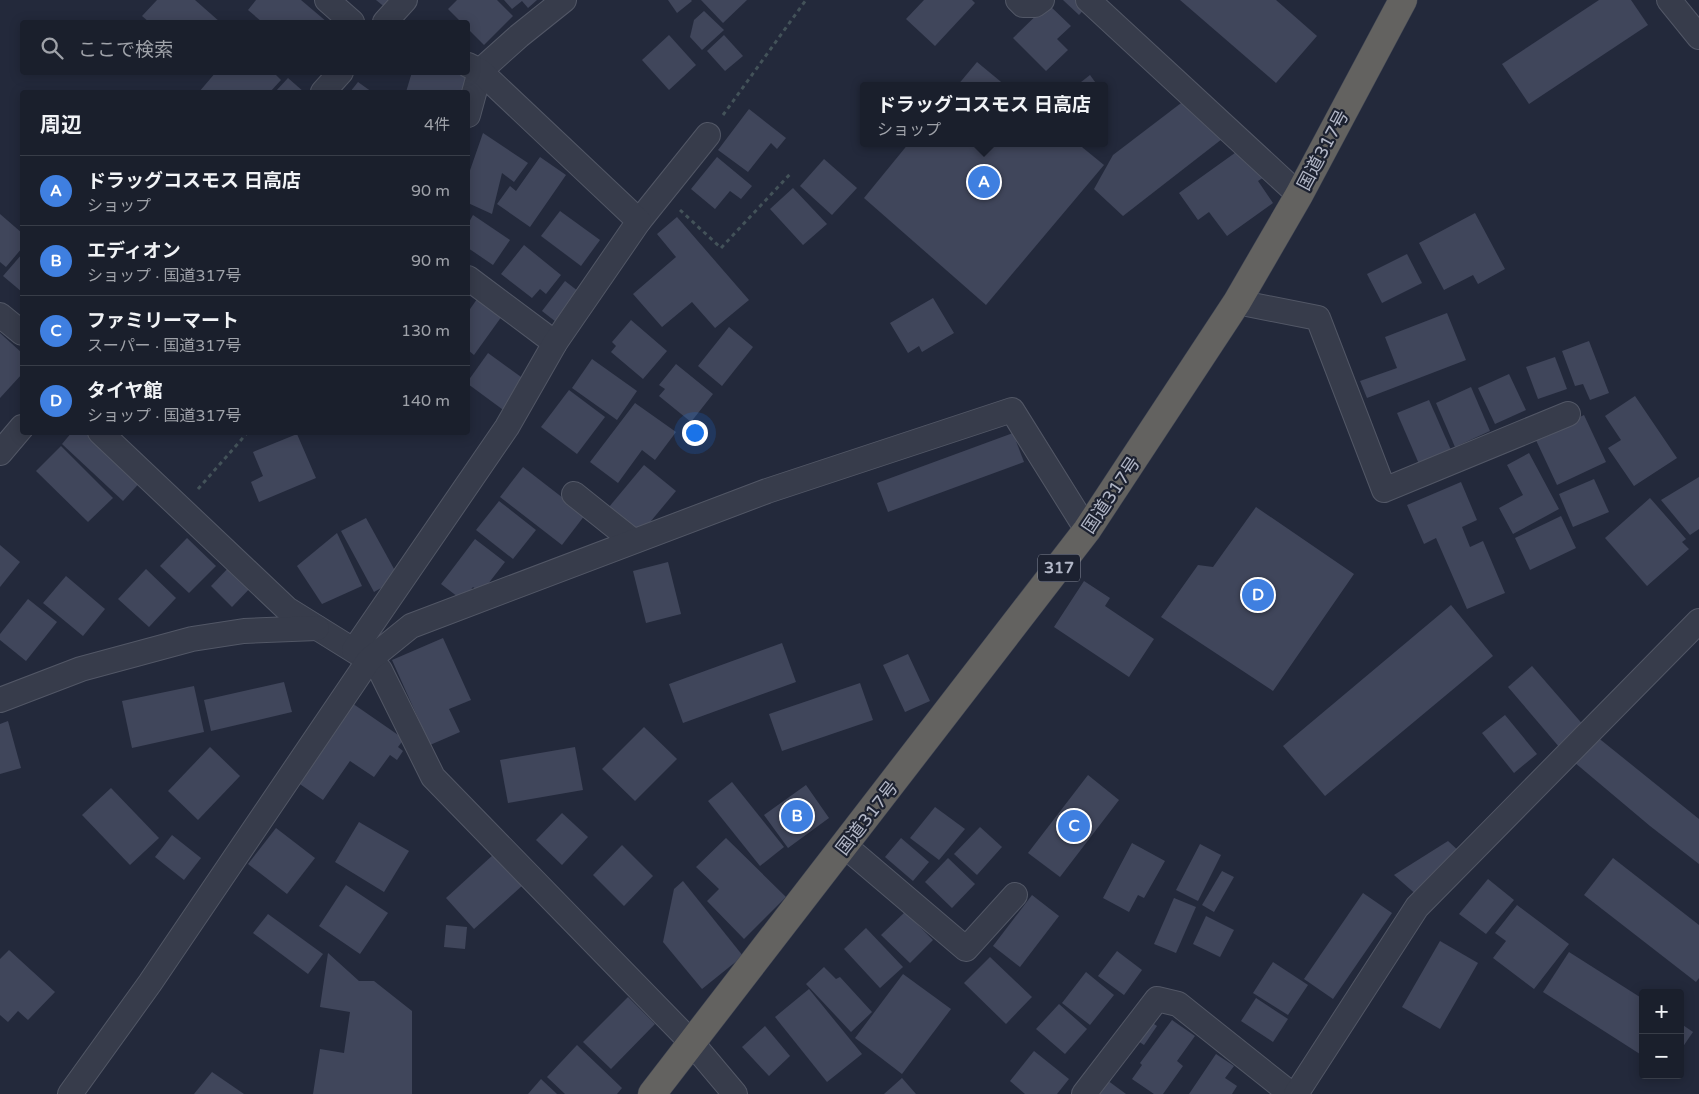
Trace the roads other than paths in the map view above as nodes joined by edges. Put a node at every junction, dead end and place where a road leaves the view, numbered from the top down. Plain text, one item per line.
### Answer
1 (327, 0) edge
2 (405, 0) edge
3 (564, 0) edge
4 (1018, 0) edge
5 (1042, 0) edge
6 (1088, 0) edge
7 (1403, 0) edge
8 (1669, 0) edge
9 (350, 20) edge
10 (387, 20) edge
11 (1699, 37) edge
12 (474, 68) edge
13 (338, 75) edge
14 (326, 90) edge
15 (470, 99) edge
16 (708, 135) road end
17 (1299, 195) junction
18 (639, 221) junction
19 (470, 279) edge
20 (1237, 302) junction
21 (0, 315) edge
22 (20, 331) edge
23 (555, 343) junction
24 (1568, 414) dead end
25 (20, 429) edge
26 (103, 435) edge
27 (0, 453) edge
28 (574, 494) dead end
29 (1087, 530) junction
30 (633, 541) junction
31 (1699, 621) edge
32 (317, 628) junction
33 (362, 655) junction
34 (0, 700) edge
35 (845, 846) junction
36 (1016, 895) dead end
37 (692, 1043) junction
38 (70, 1094) edge
39 (652, 1094) edge
40 (735, 1094) edge
41 (1084, 1094) edge
42 (1291, 1094) edge
43 (1296, 1094) edge

1 - 9 street
2 - 10 street
3 - 12 street
4 - 5 street
6 - 17 street
7 - 17 highway, 国道317号 / 317
8 - 11 street
12 - 15 street
12 - 18 street
13 - 14 street
16 - 18 street
17 - 20 highway, 国道317号 / 317
18 - 23 street
19 - 23 street
20 - 24 street
20 - 29 highway, 国道317号 / 317
21 - 22 street
23 - 33 street
25 - 27 street
26 - 32 street
28 - 30 street
29 - 30 street
29 - 35 highway, 国道317号 / 317
30 - 33 street
31 - 43 street
32 - 33 street
32 - 34 street
33 - 37 street
33 - 38 street
35 - 36 street
35 - 37 highway, 国道317号 / 317
37 - 39 highway, 国道317号 / 317
37 - 40 street
41 - 42 street

